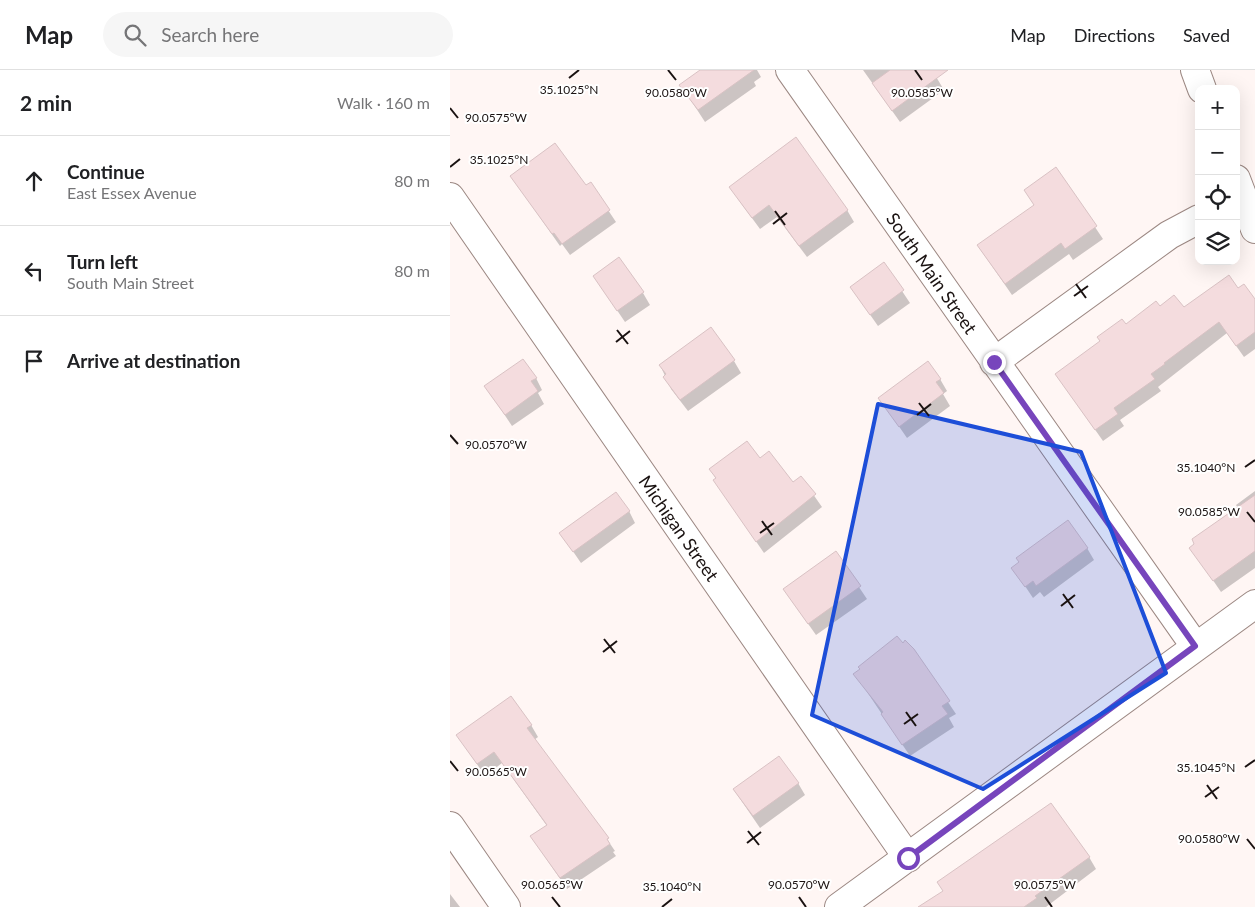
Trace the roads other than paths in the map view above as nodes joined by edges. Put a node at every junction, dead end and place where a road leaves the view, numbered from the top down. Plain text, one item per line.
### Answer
1 (790, 70) edge
2 (1195, 70) edge
3 (1201, 85) edge
4 (1240, 195) edge
5 (450, 197) edge
6 (1197, 220) edge
7 (1255, 229) edge
8 (994, 362) junction
9 (1255, 604) edge
10 (1195, 646) junction
11 (450, 826) edge
12 (908, 858) junction
13 (506, 907) edge
14 (839, 907) edge

1 - 8 street, South Main Street
2 - 3 street
4 - 7 street
5 - 12 street, Michigan Street
6 - 8 street
8 - 10 street, South Main Street
9 - 10 street
10 - 12 street
11 - 13 street
12 - 14 street

